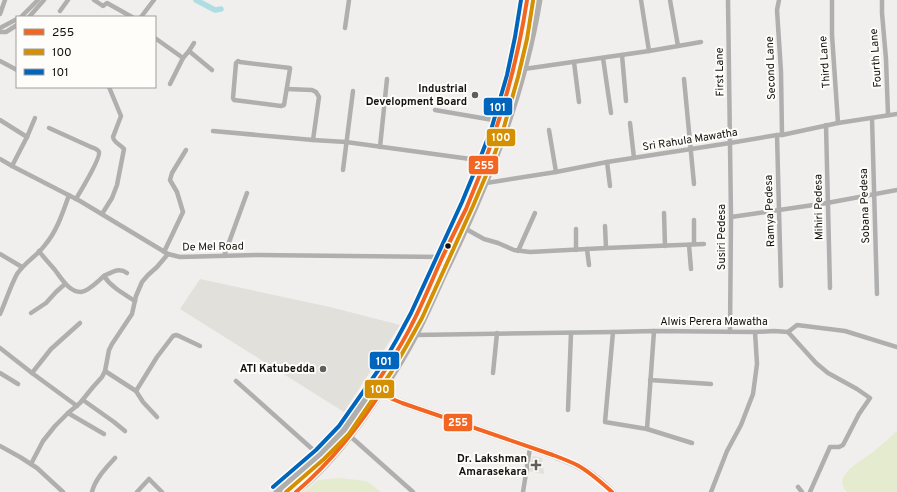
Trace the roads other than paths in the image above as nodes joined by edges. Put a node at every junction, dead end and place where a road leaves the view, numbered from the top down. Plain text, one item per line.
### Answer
1 (5, 0) edge
2 (38, 0) edge
3 (44, 0) edge
4 (68, 0) edge
5 (94, 0) edge
6 (348, 0) edge
7 (526, 0) edge
8 (539, 0) edge
9 (641, 0) edge
10 (670, 0) edge
11 (728, 0) edge
12 (779, 0) edge
13 (832, 0) edge
14 (882, 0) edge
15 (151, 1) edge
16 (60, 11) dead end
17 (0, 14) edge
18 (22, 16) edge
19 (30, 16) edge
20 (130, 16) edge
21 (142, 16) edge
22 (16, 20) edge
23 (16, 26) edge
24 (0, 28) edge
25 (345, 28) dead end
26 (0, 32) edge
27 (156, 39) edge
28 (701, 42) dead end
29 (194, 43) dead end
30 (678, 46) junction
31 (649, 51) junction
32 (189, 52) junction
33 (622, 55) junction
34 (183, 58) junction
35 (602, 58) junction
36 (0, 61) edge
37 (574, 62) junction
38 (16, 69) edge
39 (514, 69) junction
40 (524, 69) junction
41 (212, 70) dead end
42 (387, 79) dead end
43 (684, 79) dead end
44 (170, 84) dead end
45 (109, 88) edge
46 (287, 89) junction
47 (353, 91) dead end
48 (626, 101) dead end
49 (579, 102) dead end
50 (436, 110) dead end
51 (611, 113) dead end
52 (897, 114) edge
53 (888, 115) junction
54 (35, 118) dead end
55 (872, 118) junction
56 (0, 120) edge
57 (499, 121) junction
58 (630, 123) dead end
59 (838, 123) junction
60 (826, 125) junction
61 (49, 128) dead end
62 (549, 130) dead end
63 (213, 131) dead end
64 (779, 135) junction
65 (26, 137) junction
66 (313, 140) junction
67 (346, 142) junction
68 (730, 143) junction
69 (380, 147) junction
70 (690, 149) junction
71 (186, 150) dead end
72 (0, 158) edge
73 (634, 158) junction
74 (485, 161) junction
75 (607, 162) junction
76 (12, 166) junction
77 (343, 170) dead end
78 (556, 172) junction
79 (486, 182) junction
80 (694, 184) dead end
81 (610, 186) dead end
82 (897, 190) edge
83 (247, 193) dead end
84 (874, 194) junction
85 (69, 195) junction
86 (76, 199) junction
87 (827, 203) junction
88 (778, 210) junction
89 (664, 212) dead end
90 (535, 213) dead end
91 (102, 214) junction
92 (731, 218) junction
93 (694, 220) dead end
94 (605, 226) dead end
95 (466, 229) junction
96 (576, 229) dead end
97 (704, 244) dead end
98 (691, 245) junction
99 (665, 246) junction
100 (606, 248) junction
101 (587, 249) junction
102 (576, 250) junction
103 (39, 251) junction
104 (518, 251) junction
105 (166, 253) junction
106 (0, 254) edge
107 (224, 256) junction
108 (443, 257) junction
109 (451, 262) junction
110 (589, 265) dead end
111 (22, 267) junction
112 (691, 269) dead end
113 (127, 273) dead end
114 (104, 276) junction
115 (66, 284) junction
116 (781, 286) dead end
117 (830, 288) dead end
118 (877, 294) dead end
119 (135, 301) junction
120 (31, 313) dead end
121 (0, 314) edge
122 (80, 323) dead end
123 (654, 331) junction
124 (613, 332) junction
125 (730, 332) junction
126 (755, 332) junction
127 (788, 332) junction
128 (497, 333) junction
129 (572, 333) junction
130 (416, 335) junction
131 (200, 346) dead end
132 (897, 347) edge
133 (0, 348) edge
134 (105, 371) junction
135 (0, 373) edge
136 (32, 373) junction
137 (493, 373) dead end
138 (650, 380) junction
139 (236, 381) dead end
140 (18, 384) dead end
141 (711, 384) dead end
142 (373, 389) junction
143 (136, 391) junction
144 (381, 393) junction
145 (83, 400) junction
146 (77, 406) junction
147 (568, 410) dead end
148 (68, 413) junction
149 (157, 417) dead end
150 (647, 429) junction
151 (125, 431) dead end
152 (104, 434) dead end
153 (350, 436) junction
154 (692, 443) dead end
155 (0, 446) edge
156 (530, 448) junction
157 (320, 456) junction
158 (115, 458) dead end
159 (31, 464) junction
160 (798, 487) dead end
161 (63, 492) edge
162 (92, 492) edge
163 (137, 492) edge
164 (162, 492) edge
165 (277, 492) edge
166 (296, 492) edge
167 (413, 492) edge
168 (523, 492) edge
169 (612, 492) edge
170 (711, 492) edge
171 (802, 492) edge
172 (810, 492) edge

1 - 17 street
2 - 18 street
3 - 19 street
4 - 16 street
5 - 20 street
6 - 25 street
7 - 39 highway
8 - 40 highway
9 - 31 street
10 - 30 street
11 - 68 street, First Lane
12 - 64 street, Second Lane
13 - 59 street, Third Lane
14 - 53 street, Fourth Lane
15 - 21 street
22 - 24 street
23 - 26 street
27 - 34 street
28 - 30 street
29 - 32 street
30 - 31 street
31 - 33 street
32 - 34 street
32 - 41 street
33 - 35 street
33 - 48 street
34 - 44 street
35 - 37 street
35 - 51 street
36 - 38 street
37 - 40 street
37 - 49 street
39 - 40 street
39 - 57 highway
40 - 79 highway
42 - 69 street
43 - 70 street
45 - 91 street
46 - 46 street
46 - 66 street
47 - 67 street
50 - 57 street
52 - 53 street, Sri Rahula Mawatha
53 - 55 street, Sri Rahula Mawatha
54 - 65 street
55 - 59 street, Sri Rahula Mawatha
55 - 84 street, Sobana Pedesa
56 - 65 street
57 - 74 highway
58 - 73 street
59 - 60 street, Sri Rahula Mawatha
60 - 64 street, Sri Rahula Mawatha
60 - 87 street, Mihiri Pedesa
61 - 86 street
62 - 78 street
63 - 66 street
64 - 68 street, Sri Rahula Mawatha
64 - 88 street, Ramya Pedesa
65 - 76 street
66 - 67 street
67 - 69 street
67 - 77 street
68 - 70 street, Sri Rahula Mawatha
68 - 92 street, Susiri Pedesa
69 - 74 street
70 - 73 street, Sri Rahula Mawatha
70 - 80 street
71 - 105 street
72 - 76 street, De Mel Road
73 - 75 street, Sri Rahula Mawatha
74 - 108 highway
75 - 78 street, Sri Rahula Mawatha
75 - 81 street
76 - 85 street, De Mel Road
78 - 79 street, Sri Rahula Mawatha
79 - 95 highway
82 - 84 street
83 - 107 street
84 - 87 street
84 - 118 street, Sobana Pedesa
85 - 86 street, De Mel Road
85 - 103 street
86 - 91 street, De Mel Road
87 - 88 street
87 - 117 street, Mihiri Pedesa
88 - 92 street
88 - 116 street, Ramya Pedesa
89 - 99 street
90 - 104 street
91 - 105 street, De Mel Road
92 - 125 street, Susiri Pedesa
93 - 98 street
94 - 100 street
95 - 104 street
95 - 109 highway
96 - 102 street
97 - 98 street
98 - 99 street
98 - 112 street
99 - 100 street
100 - 101 street
101 - 102 street
101 - 110 street
102 - 104 street
103 - 111 street
103 - 115 street
105 - 107 street, De Mel Road
105 - 119 street
106 - 111 street
107 - 108 street, De Mel Road
108 - 109 street
108 - 142 highway
109 - 130 highway
111 - 121 street
113 - 114 street
114 - 115 street
114 - 119 street
115 - 120 street
119 - 134 street
122 - 136 street
123 - 124 street, Alwis Perera Mawatha
123 - 125 street, Alwis Perera Mawatha
123 - 138 street
124 - 129 street, Alwis Perera Mawatha
124 - 150 street
125 - 126 street, Alwis Perera Mawatha
126 - 127 street, Alwis Perera Mawatha
126 - 170 street
127 - 132 street
127 - 172 street
128 - 129 street, Alwis Perera Mawatha
128 - 130 street, Alwis Perera Mawatha
128 - 137 street
129 - 147 street
130 - 144 highway
131 - 143 street
133 - 136 street
134 - 143 street
134 - 145 street
135 - 140 street
136 - 146 street
138 - 141 street
138 - 150 street
139 - 157 street
142 - 144 main road
142 - 157 highway
143 - 149 street
144 - 153 highway
144 - 156 main road
145 - 146 street
145 - 151 street
146 - 148 street
148 - 152 street
148 - 159 street
150 - 154 street
153 - 166 highway
153 - 167 street
155 - 159 street
156 - 168 street
156 - 169 main road
157 - 165 highway
158 - 162 street
159 - 161 street
160 - 171 street
163 - 164 street

